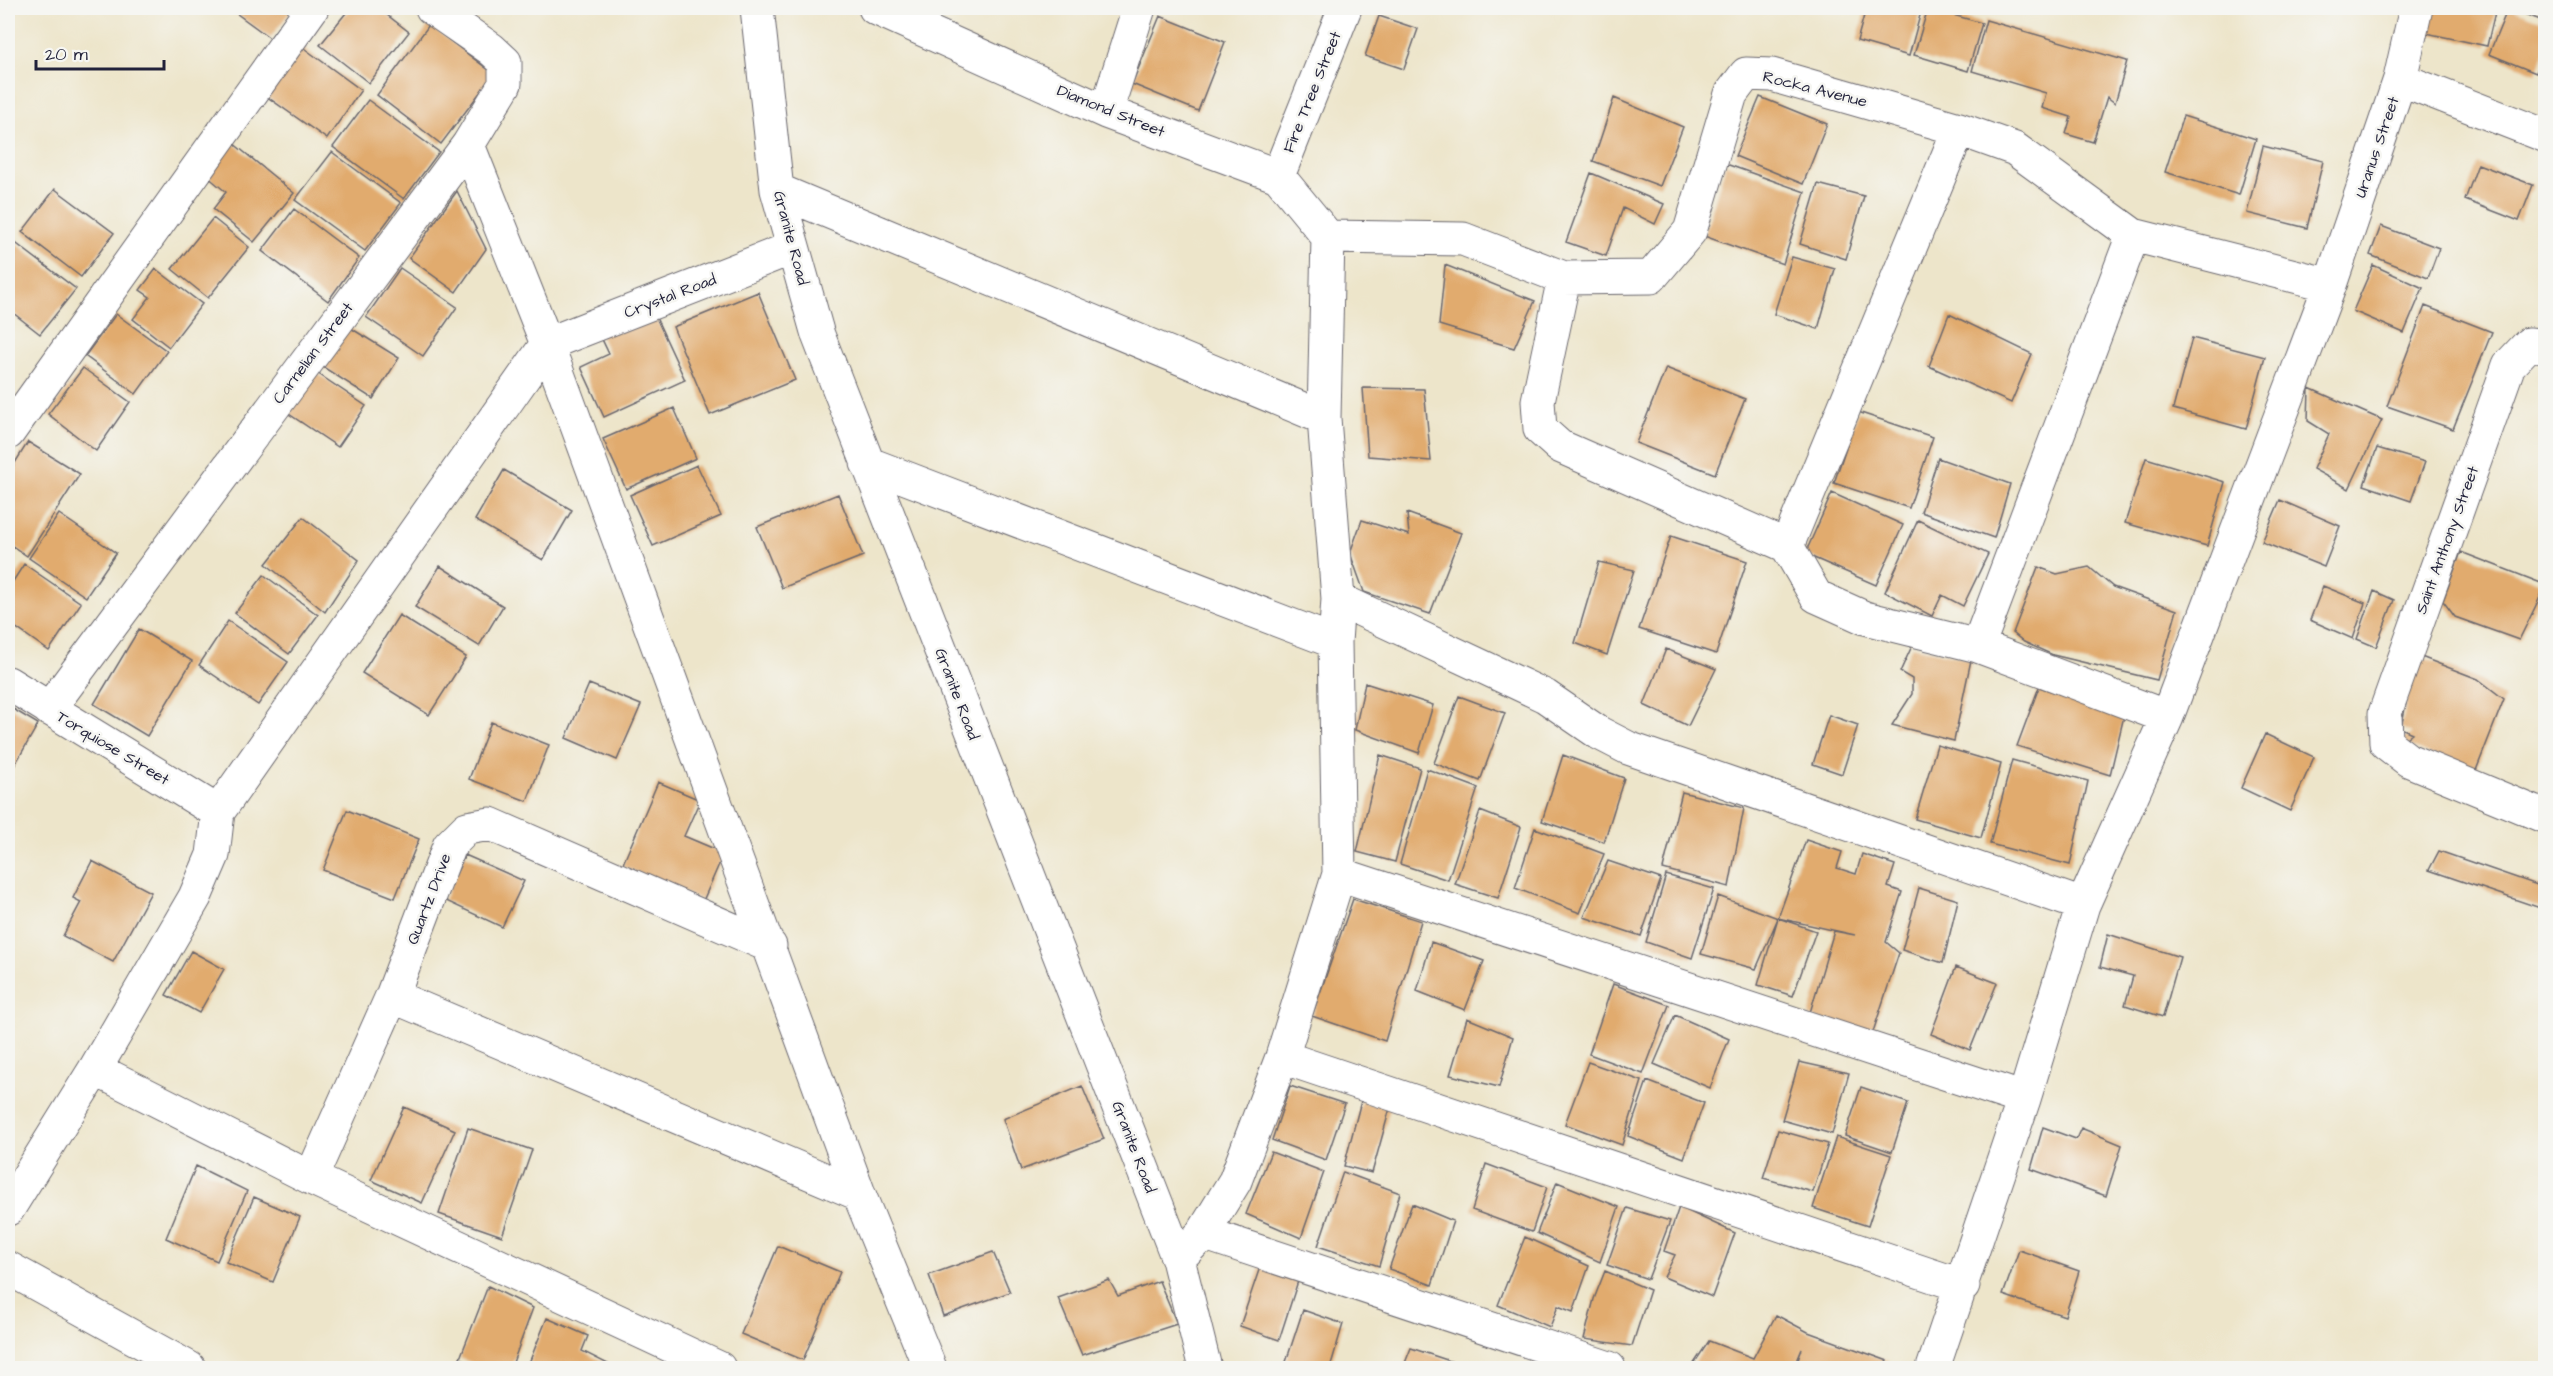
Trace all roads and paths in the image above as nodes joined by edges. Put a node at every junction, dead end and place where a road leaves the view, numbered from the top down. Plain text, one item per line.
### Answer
1 (312, 8) edge
2 (432, 8) edge
3 (757, 8) edge
4 (875, 8) edge
5 (1139, 8) edge
6 (1345, 8) edge
7 (2416, 8) edge
8 (926, 18) edge
9 (2400, 79) junction
10 (1107, 112) junction
11 (1959, 129) junction
12 (2546, 136) edge
13 (468, 145) junction
14 (1278, 176) junction
15 (777, 189) junction
16 (2133, 235) junction
17 (1328, 237) junction
18 (792, 248) junction
19 (1564, 278) junction
20 (2330, 285) junction
21 (547, 344) junction
22 (2537, 345) edge
23 (1324, 418) junction
24 (8, 433) edge
25 (867, 463) junction
26 (1787, 546) junction
27 (1338, 599) junction
28 (1335, 642) junction
29 (1978, 646) junction
30 (8, 683) edge
31 (49, 710) junction
32 (2167, 717) junction
33 (219, 813) junction
34 (2546, 817) edge
35 (1340, 874) junction
36 (2083, 905) junction
37 (770, 946) junction
38 (392, 996) junction
39 (1282, 1057) junction
40 (95, 1069) junction
41 (2024, 1099) junction
42 (311, 1178) junction
43 (859, 1194) junction
44 (8, 1209) edge
45 (1203, 1233) junction
46 (1178, 1259) junction
47 (8, 1268) edge
48 (1963, 1286) junction
49 (189, 1368) edge
50 (719, 1368) edge
51 (930, 1368) edge
52 (1205, 1368) edge
53 (1609, 1368) edge
54 (1933, 1368) edge

1 - 24 street
2 - 13 street, Carnelian Street
3 - 15 street, Granite Road
4 - 8 street, Diamond Street
5 - 10 street
6 - 14 street, Fire Tree Street
7 - 9 street, Uranus Street
8 - 10 street, Diamond Street
9 - 12 street
9 - 20 street, Uranus Street
10 - 14 street, Diamond Street
11 - 16 street, Rocka Avenue
11 - 19 street, Rocka Avenue
11 - 26 street
13 - 21 street
13 - 31 street, Carnelian Street
14 - 17 street
15 - 18 street, Granite Road
15 - 23 street
16 - 20 street, Rocka Avenue
16 - 29 street
17 - 19 street, Rocka Avenue
17 - 23 street
18 - 21 street, Crystal Road
18 - 25 street, Granite Road
19 - 26 street
20 - 32 street, Uranus Street
21 - 33 street
21 - 37 street
22 - 34 street, Saint Anthony Street
23 - 27 street
25 - 28 street
25 - 46 street, Granite Road
26 - 29 street
27 - 28 street
27 - 36 street
28 - 35 street
29 - 32 street
30 - 31 street, Torquiose Street
31 - 33 street, Torquiose Street
32 - 36 street, Uranus Street
33 - 40 street
35 - 39 street
35 - 41 street
36 - 41 street, Uranus Street
37 - 38 street, Quartz Drive
37 - 43 street
38 - 42 street, Quartz Drive
38 - 43 street
39 - 45 street
39 - 48 street
40 - 42 street
40 - 44 street
41 - 48 street, Uranus Street
42 - 50 street
43 - 51 street
45 - 46 street
45 - 53 street
46 - 52 street, Granite Road
47 - 49 street
48 - 54 street, Uranus Street

